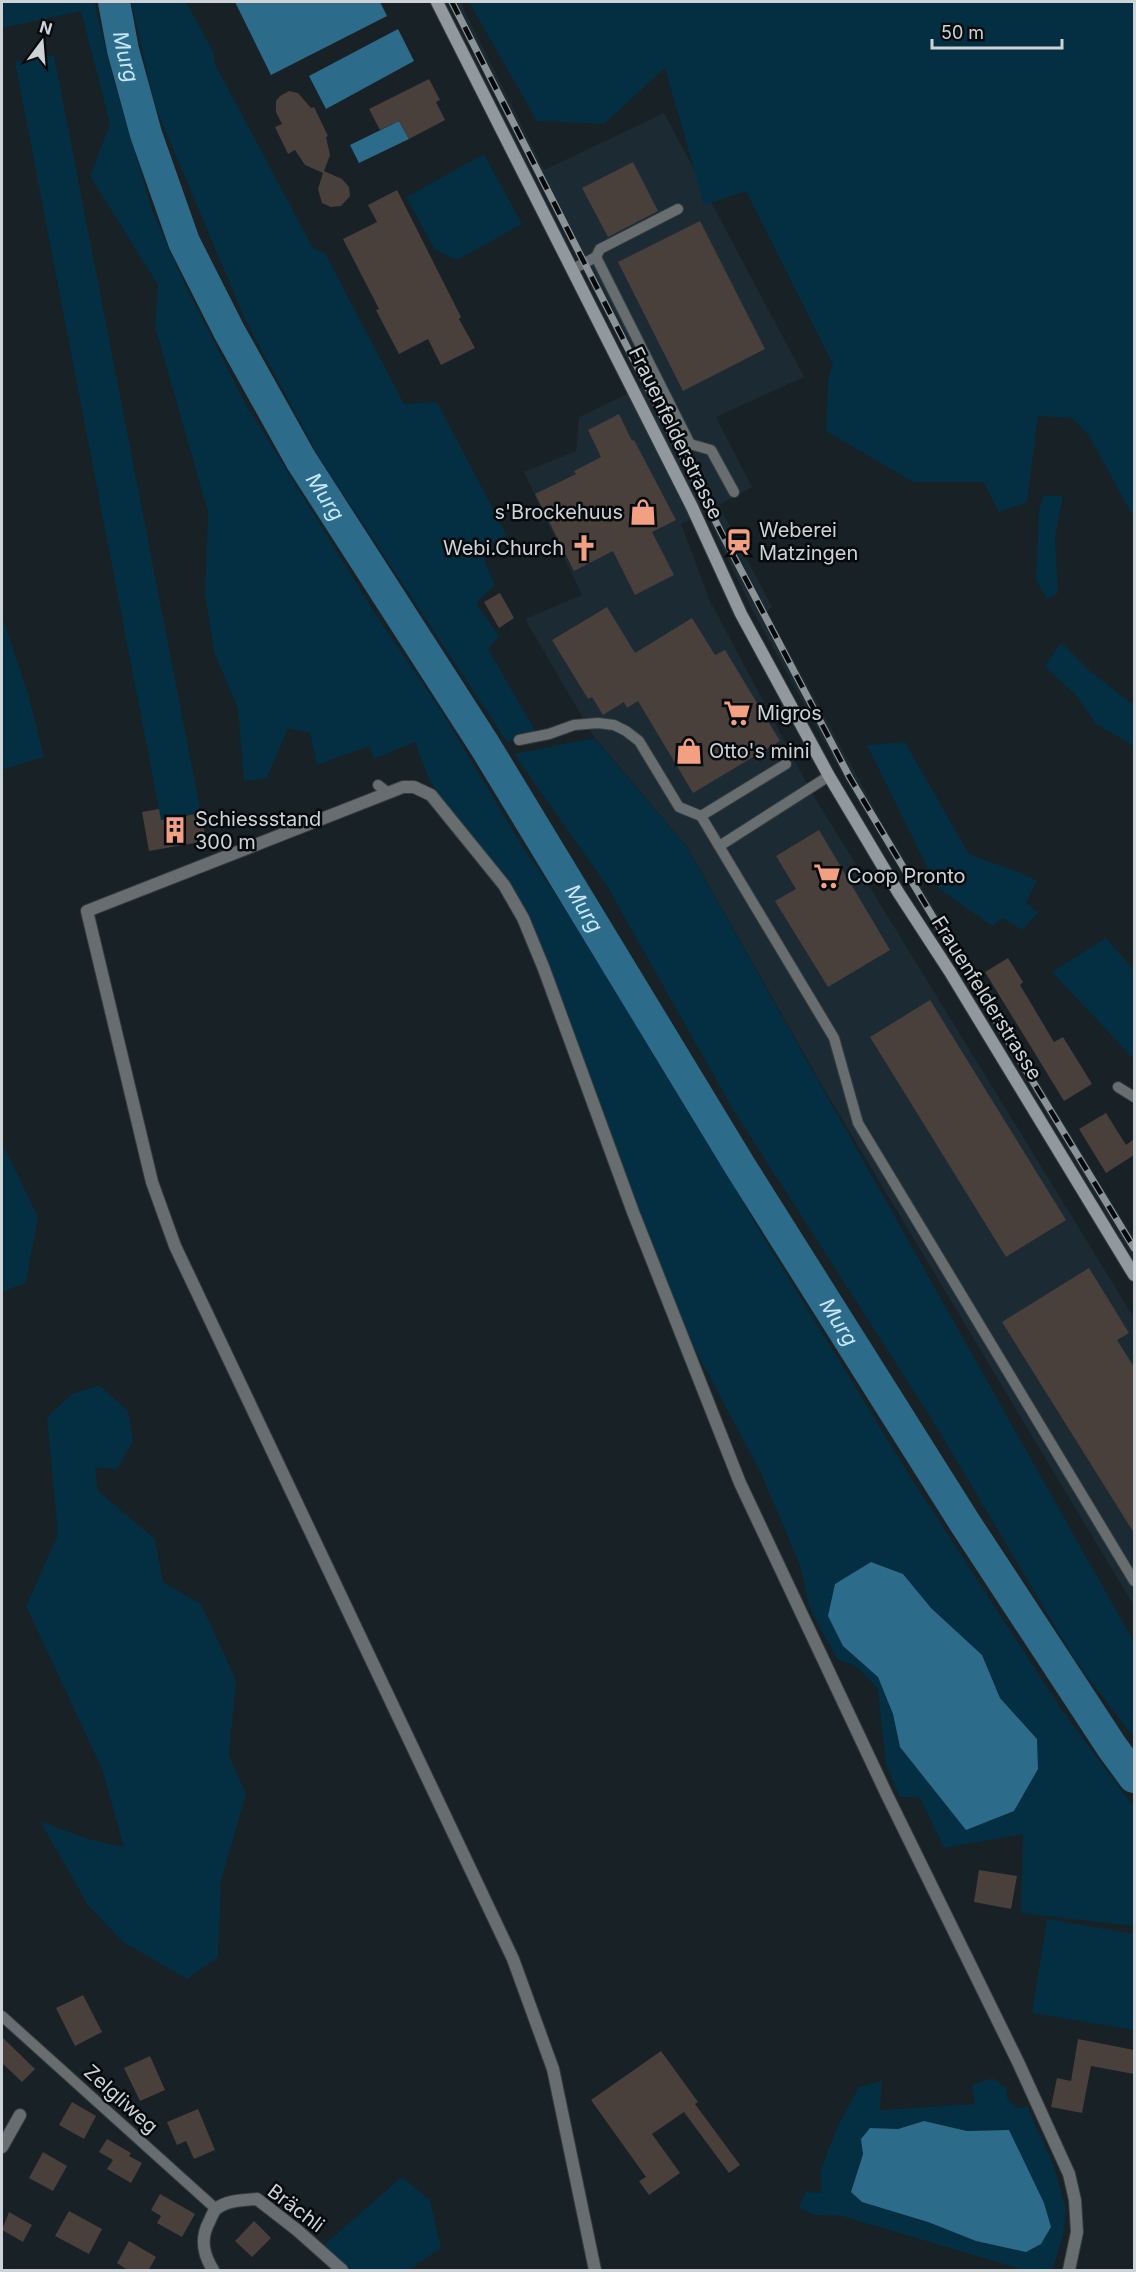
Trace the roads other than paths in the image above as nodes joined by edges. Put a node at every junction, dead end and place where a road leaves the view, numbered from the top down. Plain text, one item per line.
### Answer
1 (436, 2) edge
2 (678, 209) dead end
3 (596, 257) junction
4 (573, 270) junction
5 (734, 492) dead end
6 (519, 740) dead end
7 (786, 764) dead end
8 (829, 776) junction
9 (701, 816) junction
10 (721, 845) junction
11 (1118, 1086) dead end
12 (1134, 1097) edge
13 (1134, 1275) edge
14 (1134, 1581) edge
15 (2, 2016) edge
16 (20, 2115) dead end
17 (2, 2147) edge
18 (216, 2209) junction
19 (213, 2271) edge
20 (342, 2271) edge
21 (595, 2271) edge
22 (1069, 2271) edge

1 - 4 main road, Frauenfelderstrasse
2 - 3 lane
3 - 4 lane
3 - 5 lane
4 - 8 main road, Frauenfelderstrasse
6 - 9 lane
7 - 9 lane
8 - 10 lane
8 - 13 main road, Frauenfelderstrasse
9 - 10 lane
10 - 14 lane
11 - 12 lane
15 - 18 lane, Zelgliweg
16 - 17 street
18 - 19 street
18 - 20 street, Brächli
21 - 22 street

